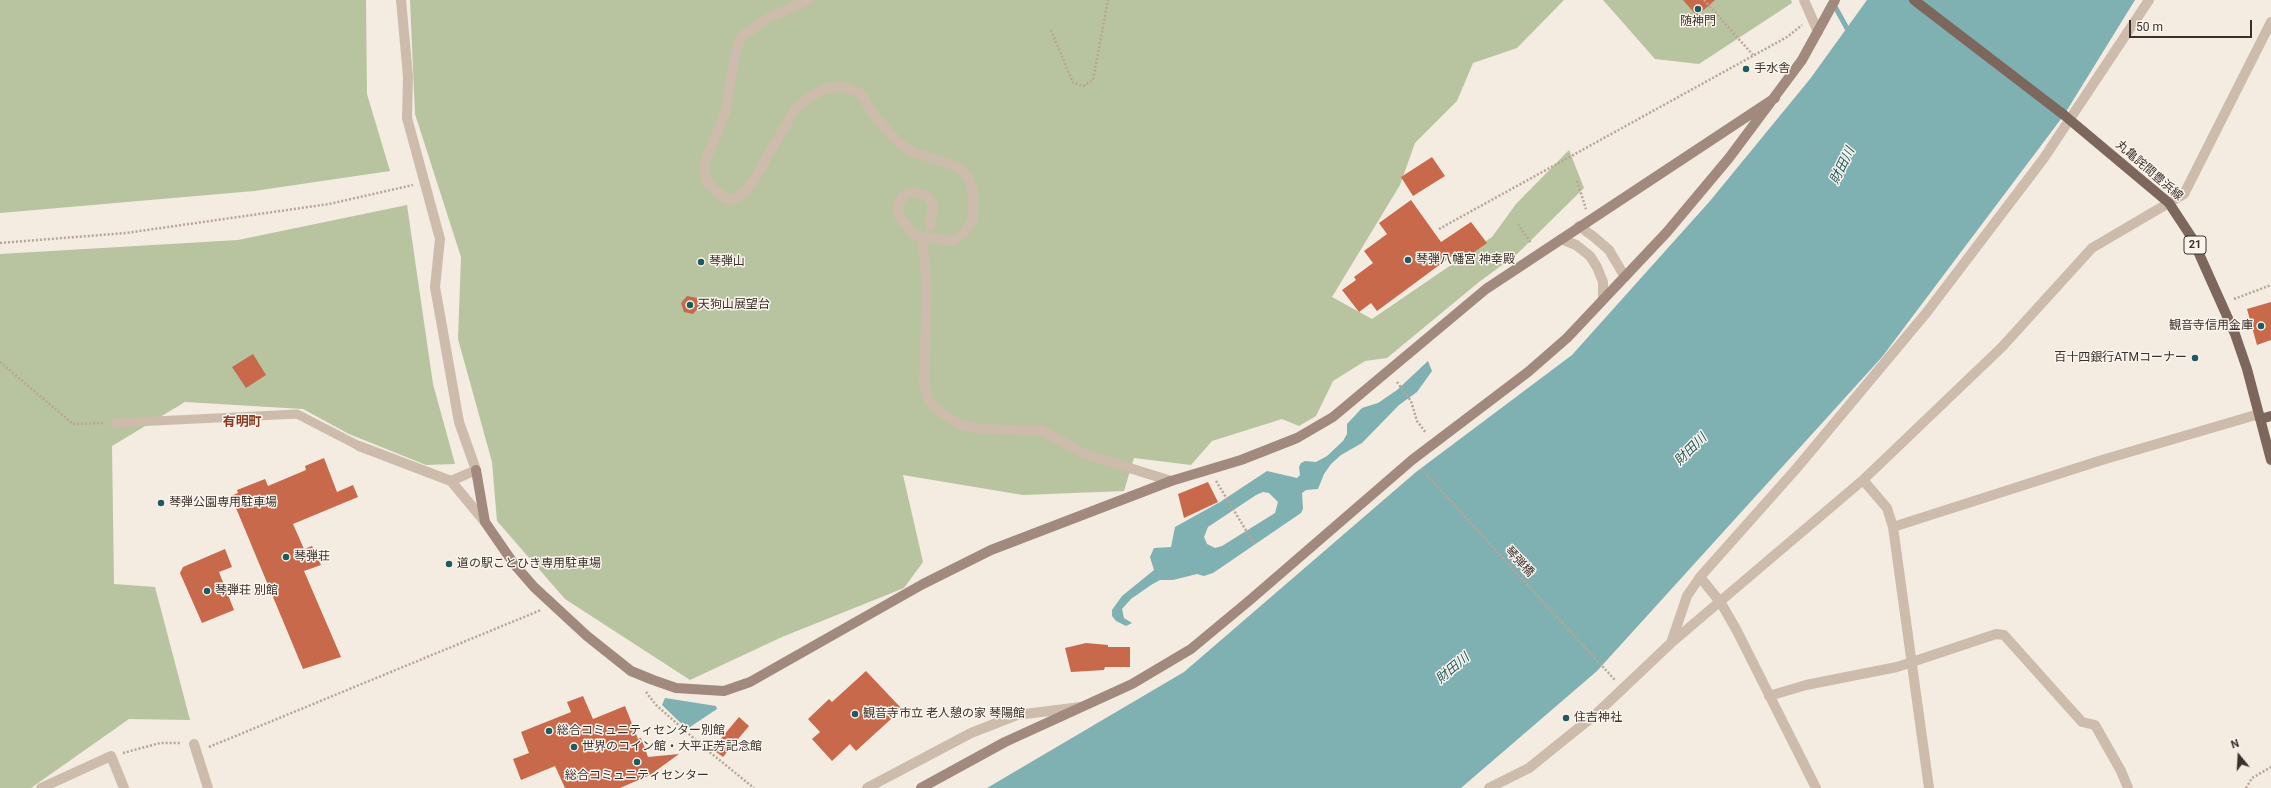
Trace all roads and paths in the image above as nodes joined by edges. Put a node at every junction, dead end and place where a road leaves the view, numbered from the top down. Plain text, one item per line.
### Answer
1 (401, 0) edge
2 (809, 0) edge
3 (1108, 0) edge
4 (1704, 0) edge
5 (1804, 0) edge
6 (1835, 0) edge
7 (1914, 0) edge
8 (2149, 0) edge
9 (1812, 17) junction
10 (2271, 22) edge
11 (1051, 30) dead end
12 (1818, 32) junction
13 (1753, 55) junction
14 (1775, 98) junction
15 (2067, 117) junction
16 (1577, 181) dead end
17 (423, 183) junction
18 (2169, 203) junction
19 (1585, 205) dead end
20 (1518, 224) dead end
21 (1579, 226) junction
22 (930, 227) dead end
23 (1439, 229) dead end
24 (1529, 239) dead end
25 (1561, 239) junction
26 (0, 243) edge
27 (923, 246) dead end
28 (1625, 277) junction
29 (2271, 285) edge
30 (1603, 300) junction
31 (2222, 304) junction
32 (0, 362) edge
33 (1397, 382) dead end
34 (2271, 416) edge
35 (2260, 417) junction
36 (115, 423) joint
37 (1434, 443) junction
38 (359, 446) joint
39 (2271, 460) edge
40 (1418, 466) dead end
41 (476, 470) junction
42 (1210, 470) junction
43 (1863, 480) junction
44 (451, 481) junction
45 (1171, 481) junction
46 (484, 522) junction
47 (1893, 527) junction
48 (1255, 545) dead end
49 (1700, 577) junction
50 (1721, 603) junction
51 (554, 604) junction
52 (1671, 643) junction
53 (1911, 662) junction
54 (631, 671) junction
55 (1606, 671) dead end
56 (1769, 696) junction
57 (1086, 706) junction
58 (194, 744) junction
59 (111, 756) junction
60 (2271, 767) edge
61 (1814, 785) edge
62 (41, 788) edge
63 (124, 788) edge
64 (208, 788) edge
65 (754, 788) edge
66 (867, 788) edge
67 (921, 788) edge
68 (1490, 788) edge
69 (1803, 788) edge
70 (1929, 788) edge
71 (2128, 788) edge
72 (2246, 788) edge

1 - 17 street
2 - 22 street
3 - 11 path
4 - 13 path
5 - 9 street
6 - 12 street
7 - 15 main road, 丸亀詫間豊浜線 / 21
8 - 15 street
9 - 12 street
9 - 13 path
10 - 18 street
12 - 14 street
13 - 23 path
14 - 21 street
14 - 28 street
15 - 18 main road, 丸亀詫間豊浜線 / 21
15 - 49 street
16 - 19 path
17 - 26 path
17 - 41 street
18 - 31 main road, 丸亀詫間豊浜線 / 21
18 - 43 street
20 - 24 path
21 - 25 street
21 - 28 street
25 - 30 street
25 - 42 street
27 - 45 street
28 - 30 street
29 - 31 path
30 - 37 street
31 - 35 main road, 丸亀詫間豊浜線 / 21
32 - 36 path
33 - 37 path
34 - 35 main road
35 - 39 main road, 丸亀詫間豊浜線 / 21
35 - 47 street
36 - 38 lane
37 - 57 street
38 - 44 street
40 - 55 path, 琴弾橋
41 - 44 street
41 - 46 street
42 - 45 street
42 - 48 path
43 - 47 street
43 - 50 street
44 - 46 street
45 - 54 street
46 - 51 street
47 - 53 street
49 - 50 street
49 - 52 street
50 - 52 street
50 - 56 street
51 - 54 street
51 - 58 path
52 - 68 street
53 - 56 street
53 - 70 street
53 - 71 street
54 - 65 path
56 - 61 street
57 - 66 street
57 - 67 street
58 - 59 path
58 - 64 street
59 - 62 street
59 - 63 street
60 - 72 path
61 - 69 street

